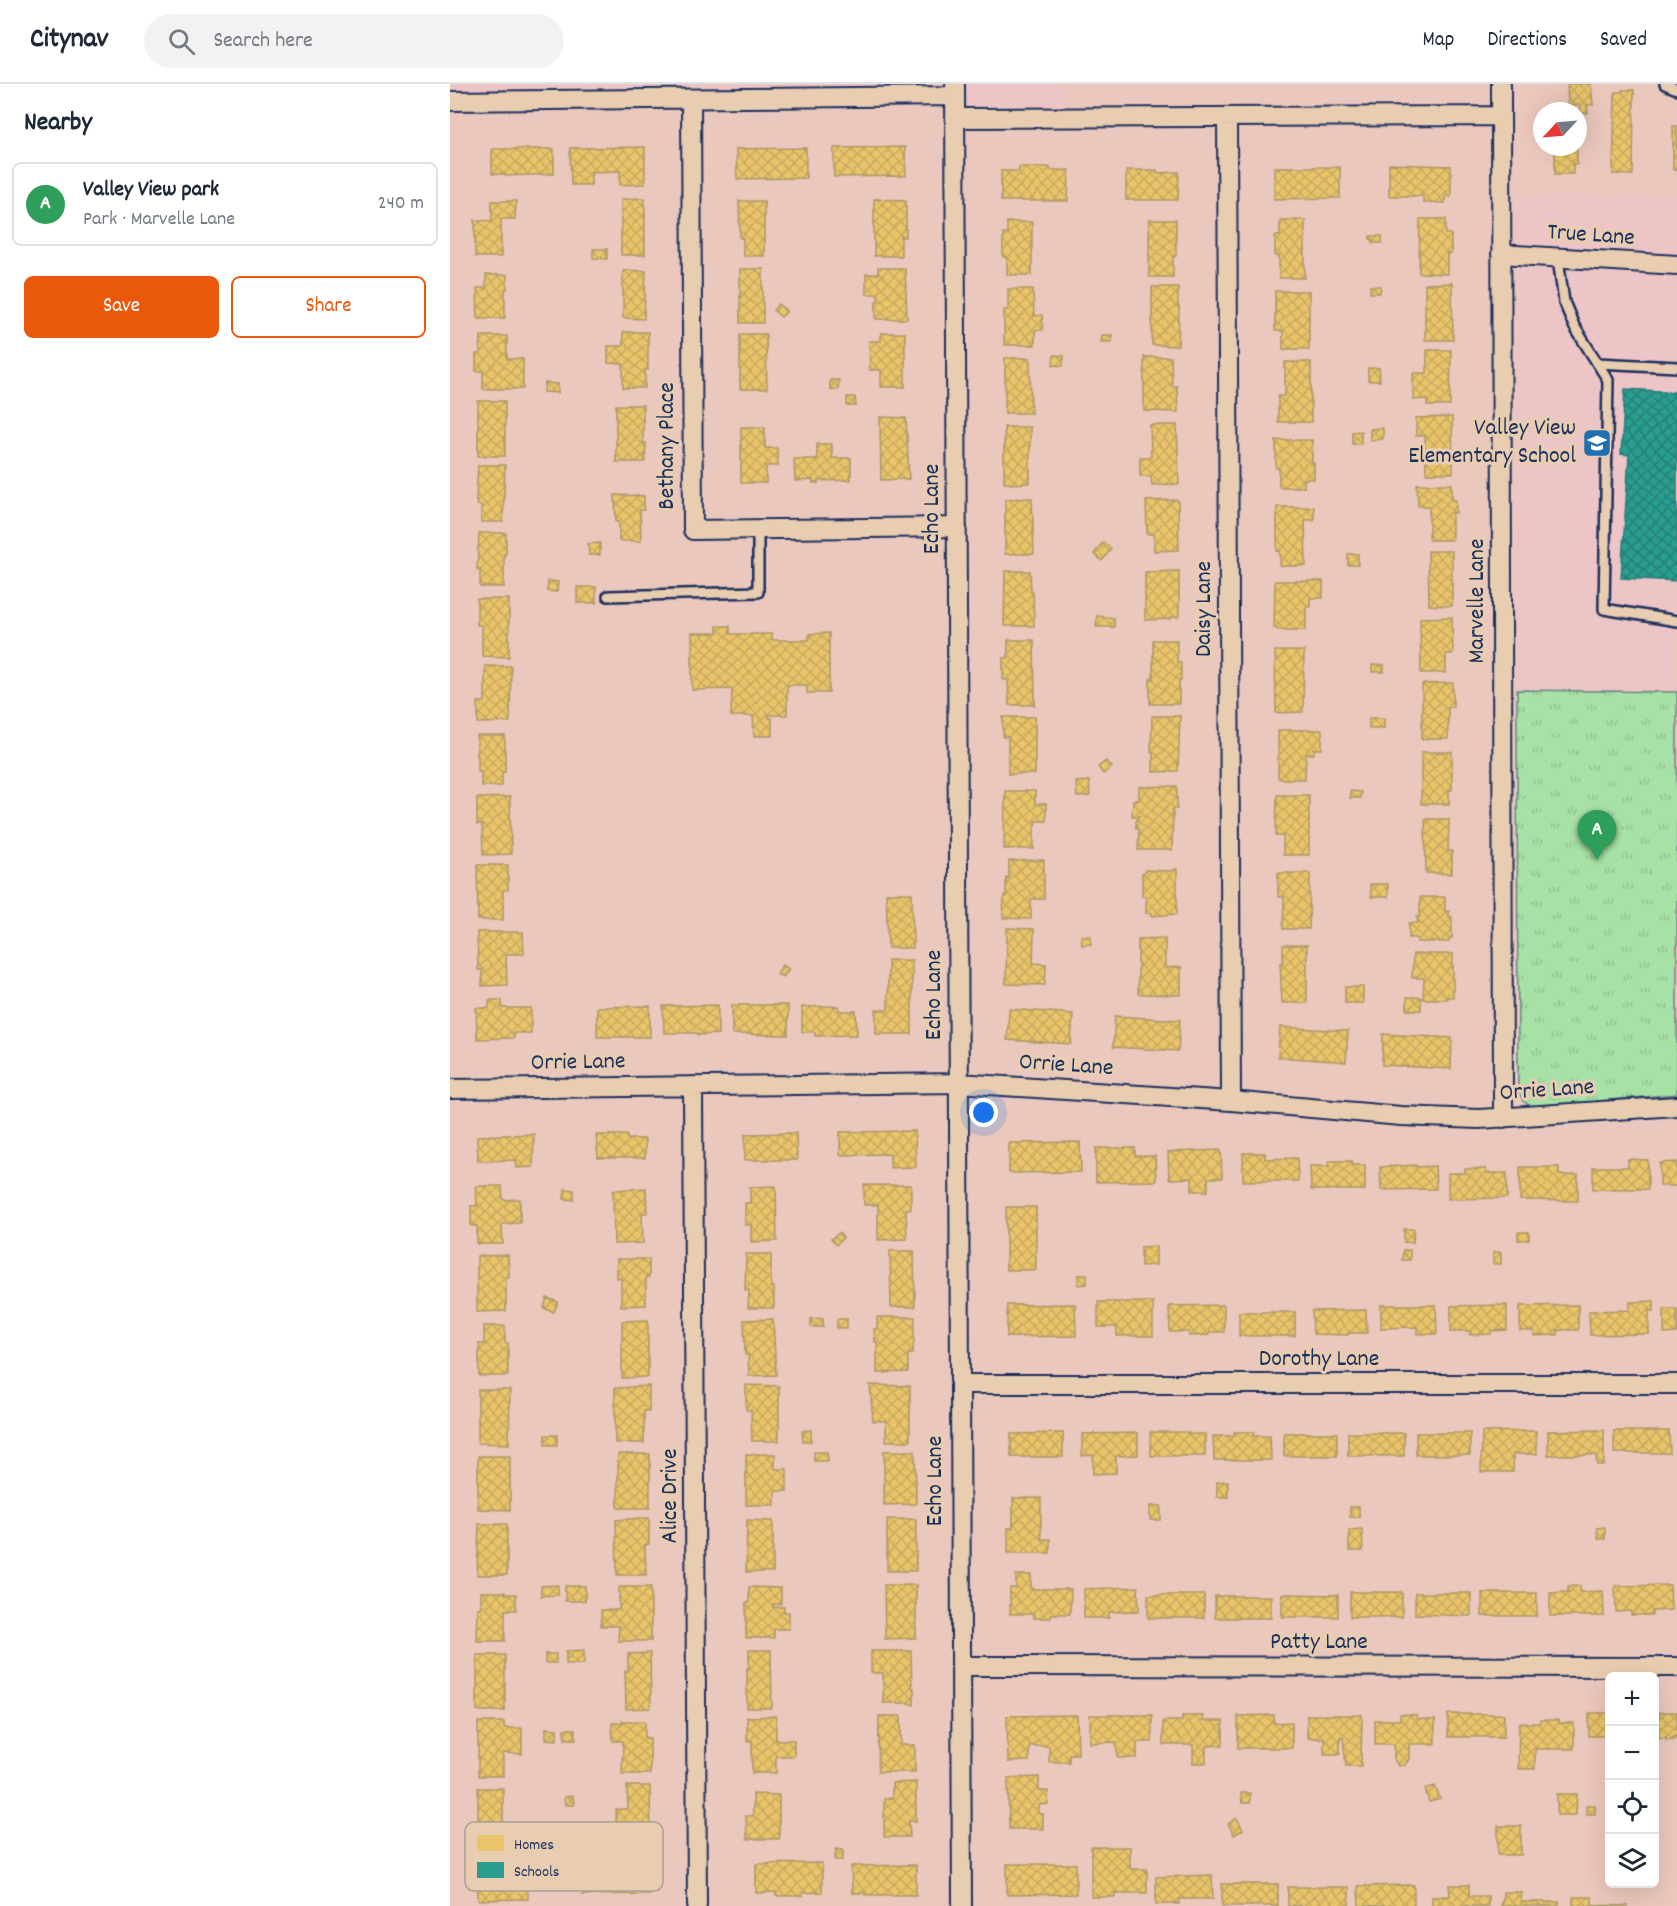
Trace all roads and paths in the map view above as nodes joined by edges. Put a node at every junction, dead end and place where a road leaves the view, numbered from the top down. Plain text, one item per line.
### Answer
1 (1501, 84) edge
2 (1665, 84) edge
3 (1677, 89) edge
4 (955, 90) edge
5 (691, 99) junction
6 (452, 100) edge
7 (1501, 116) junction
8 (1227, 117) junction
9 (955, 118) junction
10 (1501, 254) junction
11 (1558, 258) junction
12 (1677, 266) edge
13 (1597, 363) junction
14 (1677, 367) edge
15 (957, 527) junction
16 (758, 530) junction
17 (608, 596) dead end
18 (1677, 621) edge
19 (959, 1083) junction
20 (693, 1086) junction
21 (450, 1089) edge
22 (1231, 1101) junction
23 (1677, 1106) edge
24 (1503, 1118) junction
25 (960, 1384) junction
26 (1677, 1384) edge
27 (961, 1666) junction
28 (1677, 1667) edge
29 (697, 1906) edge
30 (962, 1906) edge

1 - 7 street, Marvelle Lane
2 - 3 lane
4 - 5 street
4 - 9 street, Echo Lane
5 - 6 street
5 - 16 street, Bethany Place
7 - 8 street
7 - 10 street, Marvelle Lane
8 - 9 street
8 - 22 street, Daisy Lane
9 - 15 street, Echo Lane
10 - 11 street, True Lane
10 - 24 street, Marvelle Lane
11 - 12 street, True Lane
11 - 13 lane
13 - 14 lane
13 - 18 lane
15 - 16 street, Bethany Place
15 - 19 street, Echo Lane
16 - 17 lane
19 - 20 street, Orrie Lane
19 - 22 street, Orrie Lane
19 - 25 street, Echo Lane
20 - 21 street, Orrie Lane
20 - 29 street, Alice Drive
22 - 24 street, Orrie Lane
23 - 24 street, Orrie Lane
25 - 26 street, Dorothy Lane
25 - 27 street, Echo Lane
27 - 28 street, Patty Lane
27 - 30 street, Echo Lane

